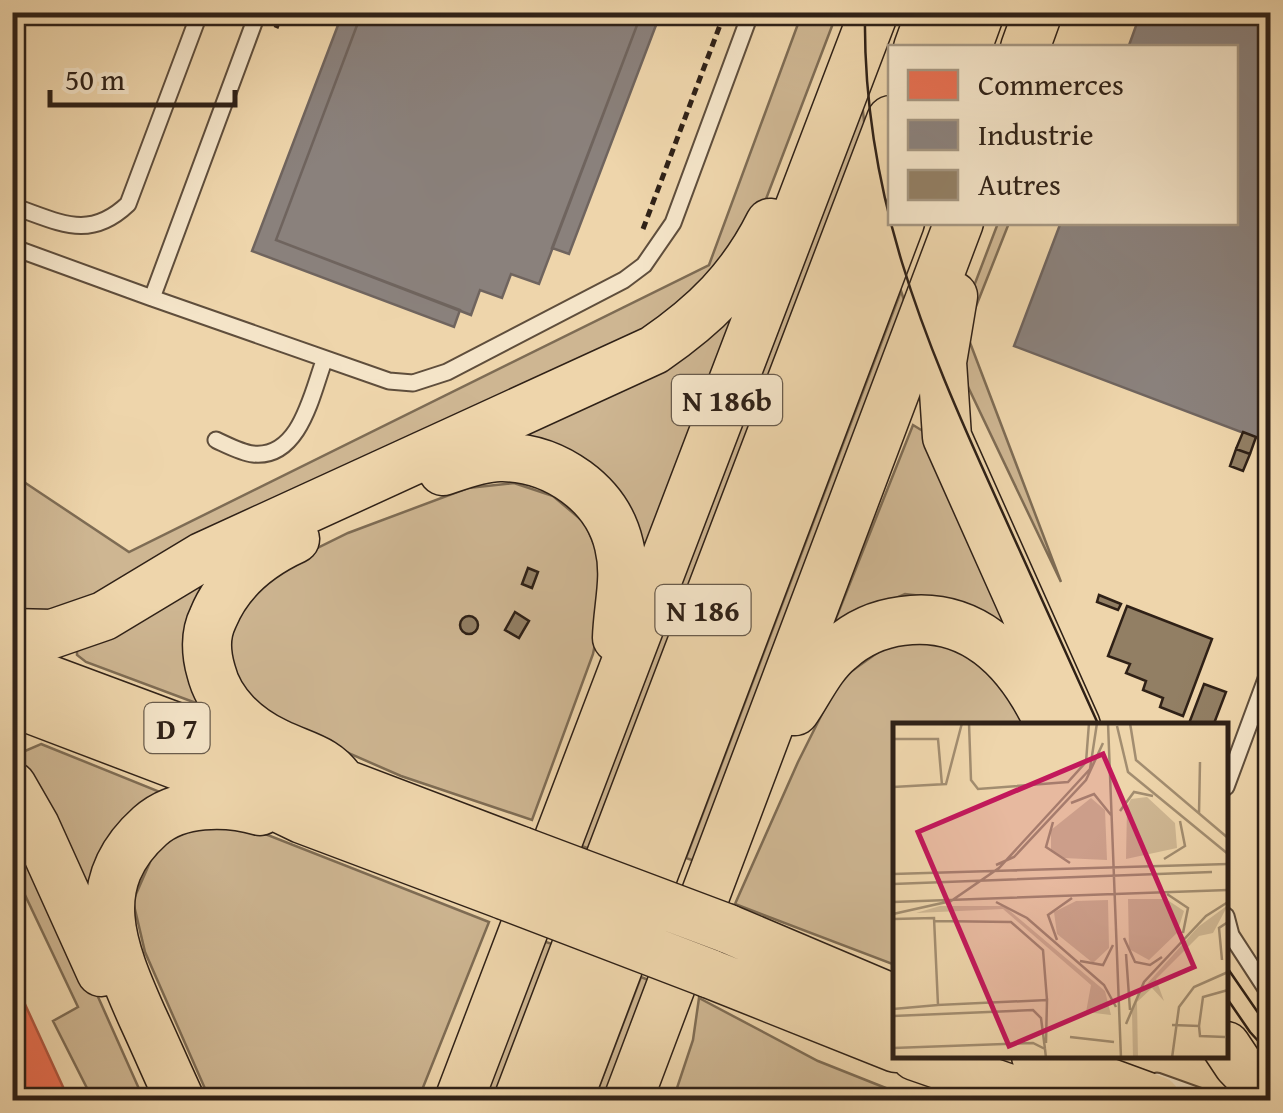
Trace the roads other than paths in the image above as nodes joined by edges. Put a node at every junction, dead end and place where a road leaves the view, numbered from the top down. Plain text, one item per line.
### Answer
1 (200, 12) edge
2 (258, 12) edge
3 (751, 12) edge
4 (874, 12) edge
5 (931, 12) edge
6 (980, 12) edge
7 (1038, 12) edge
8 (919, 45) edge
9 (968, 45) edge
10 (1026, 45) edge
11 (888, 125) edge
12 (830, 128) junction
13 (12, 206) edge
14 (899, 225) edge
15 (956, 230) edge
16 (12, 247) edge
17 (152, 298) junction
18 (324, 361) junction
19 (216, 440) dead end
20 (12, 644) edge
21 (19, 650) edge
22 (1270, 668) edge
23 (622, 671) junction
24 (12, 702) edge
25 (1049, 723) edge
26 (1075, 723) edge
27 (770, 724) junction
28 (1228, 781) edge
29 (342, 783) junction
30 (12, 786) edge
31 (188, 787) dead end
32 (244, 806) junction
33 (302, 818) junction
34 (1228, 922) edge
35 (1270, 995) edge
36 (893, 999) edge
37 (893, 1047) edge
38 (1228, 1049) edge
39 (1043, 1058) edge
40 (948, 1076) edge
41 (1151, 1089) edge
42 (1270, 1096) edge
43 (158, 1100) edge
44 (180, 1100) edge
45 (459, 1100) edge
46 (518, 1100) edge
47 (568, 1100) edge
48 (628, 1100) edge
49 (1042, 1100) edge
50 (1210, 1100) edge

1 - 13 lane
2 - 17 lane
3 - 18 lane
4 - 12 highway, N 186b
5 - 8 highway
6 - 9 highway
7 - 10 highway
11 - 46 highway, N 186
12 - 21 highway
12 - 23 highway, N 186b
14 - 47 highway, N 186
15 - 26 highway
15 - 27 highway
16 - 17 lane
17 - 18 lane
18 - 19 lane
20 - 21 lane
21 - 29 highway, D 7
22 - 28 lane
23 - 29 highway
23 - 45 highway, N 186b
24 - 33 highway, D 7
25 - 27 highway
27 - 48 highway
29 - 36 highway, D 7, bridge
30 - 43 highway
31 - 32 lane
32 - 33 highway
32 - 44 highway
33 - 37 highway, D 7, bridge
34 - 35 lane
38 - 42 highway
39 - 41 highway
40 - 49 highway
41 - 50 lane

